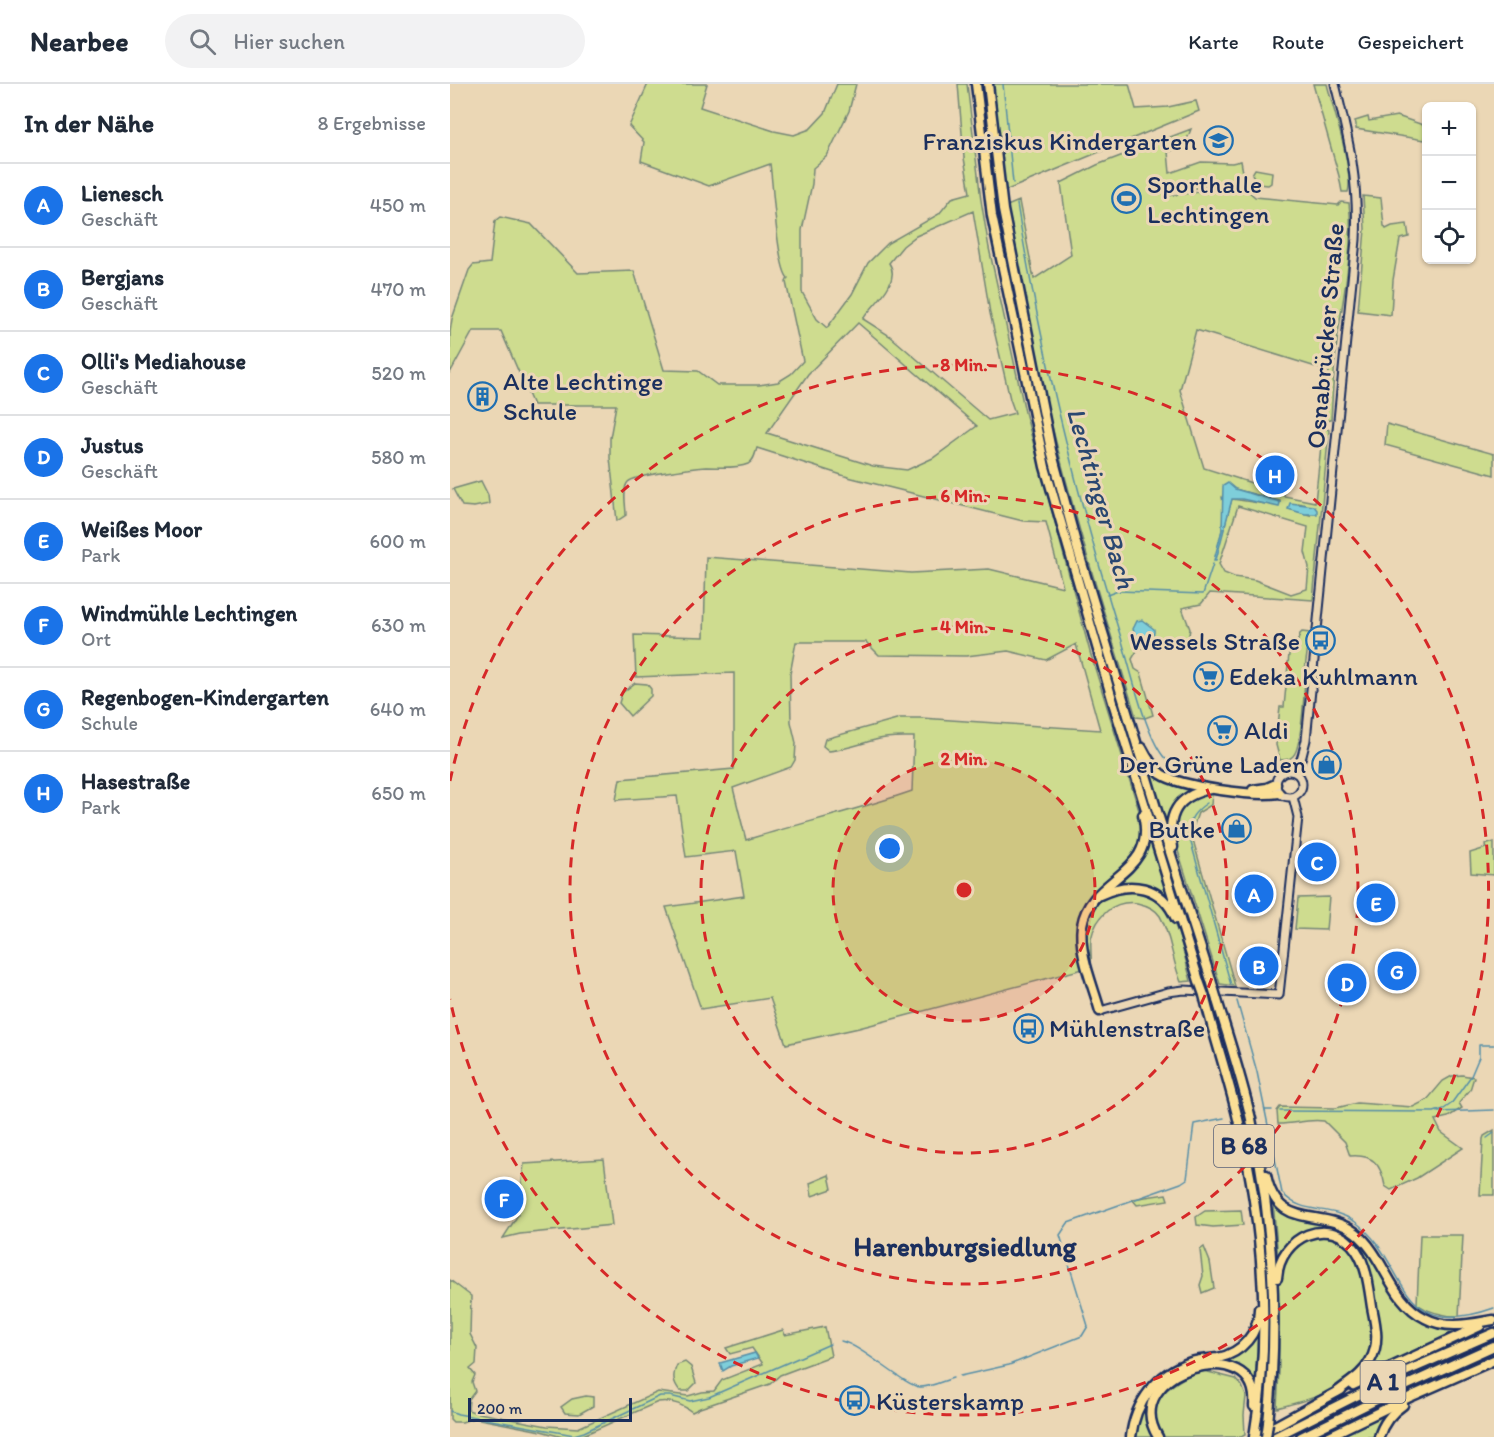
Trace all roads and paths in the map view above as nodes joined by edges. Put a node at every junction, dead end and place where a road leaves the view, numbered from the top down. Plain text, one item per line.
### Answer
1 (976, 84) edge
2 (987, 84) edge
3 (1335, 84) edge
4 (1127, 712) junction
5 (1296, 772) junction
6 (1213, 789) junction
7 (1277, 789) junction
8 (1141, 791) junction
9 (1293, 796) junction
10 (1173, 859) junction
11 (1097, 897) junction
12 (1199, 980) junction
13 (1100, 1011) joint
14 (1251, 1121) junction
15 (1273, 1290) junction
16 (1263, 1294) junction
17 (1493, 1320) edge
18 (1494, 1333) edge
19 (1494, 1346) edge
20 (1494, 1360) edge
21 (1337, 1392) junction
22 (1412, 1396) junction
23 (1255, 1435) edge
24 (1131, 1437) edge
25 (1158, 1437) edge
26 (1266, 1437) edge
27 (1275, 1437) edge
28 (1301, 1437) edge
29 (1327, 1437) edge
30 (1379, 1437) edge

1 - 8 highway, B 68
2 - 4 highway, B 68
3 - 5 street, Osnabrücker Straße
4 - 6 highway
4 - 10 highway, B 68
5 - 7 street
5 - 9 street
6 - 7 highway
6 - 10 highway
7 - 9 street
8 - 11 highway
8 - 12 highway, B 68
9 - 13 street
10 - 14 highway, B 68, bridge
11 - 12 highway
11 - 13 highway
12 - 16 highway, B 68, bridge
14 - 15 highway, B 68
14 - 17 highway
15 - 21 highway
15 - 26 highway, B 68, bridge
16 - 23 highway, B 68
16 - 24 highway
17 - 21 highway
18 - 27 highway, A 1
19 - 28 highway, A 1
20 - 22 highway
21 - 23 highway
22 - 29 highway
22 - 30 highway, A 1
23 - 25 highway

